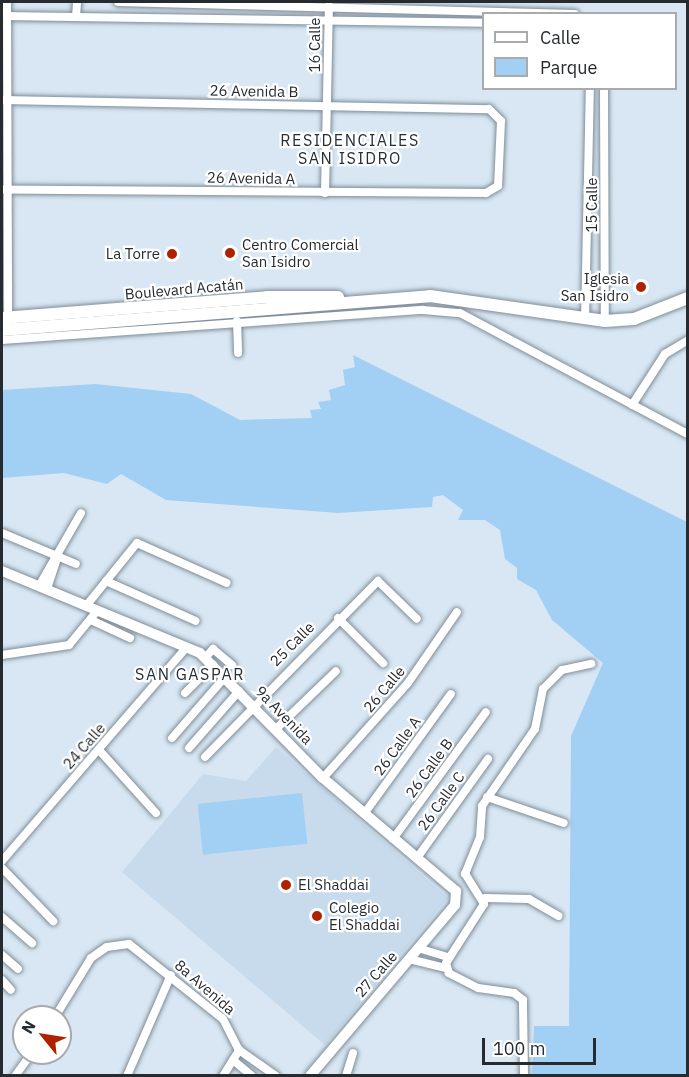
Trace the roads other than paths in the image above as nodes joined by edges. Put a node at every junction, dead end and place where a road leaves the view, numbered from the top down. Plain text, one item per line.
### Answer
1 (8, 2) edge
2 (77, 2) edge
3 (118, 2) edge
4 (181, 2) edge
5 (283, 3) edge
6 (329, 6) junction
7 (514, 12) edge
8 (4, 16) edge
9 (76, 16) junction
10 (178, 18) junction
11 (283, 20) junction
12 (329, 20) junction
13 (482, 23) edge
14 (590, 90) edge
15 (604, 90) edge
16 (4, 100) edge
17 (329, 106) junction
18 (589, 125) junction
19 (606, 125) junction
20 (498, 186) joint
21 (5, 190) edge
22 (325, 193) junction
23 (586, 294) junction
24 (606, 295) junction
25 (687, 298) edge
26 (585, 320) junction
27 (237, 321) junction
28 (605, 321) junction
29 (4, 327) edge
30 (687, 340) edge
31 (238, 353) dead end
32 (632, 405) junction
33 (687, 434) edge
34 (81, 513) dead end
35 (2, 533) edge
36 (58, 555) junction
37 (76, 564) dead end
38 (2, 571) edge
39 (106, 581) junction
40 (227, 583) dead end
41 (43, 588) junction
42 (91, 612) junction
43 (457, 612) dead end
44 (338, 618) junction
45 (417, 618) dead end
46 (196, 621) dead end
47 (130, 638) dead end
48 (186, 648) junction
49 (2, 655) edge
50 (209, 661) junction
51 (383, 663) dead end
52 (591, 664) dead end
53 (232, 665) dead end
54 (336, 671) dead end
55 (225, 677) junction
56 (239, 691) junction
57 (185, 693) dead end
58 (451, 694) dead end
59 (252, 704) junction
60 (486, 712) dead end
61 (276, 729) junction
62 (172, 738) dead end
63 (189, 748) dead end
64 (99, 750) junction
65 (205, 757) dead end
66 (488, 759) dead end
67 (323, 778) junction
68 (487, 797) junction
69 (156, 813) dead end
70 (364, 814) junction
71 (564, 823) dead end
72 (393, 839) junction
73 (417, 858) junction
74 (2, 861) edge
75 (455, 890) joint
76 (485, 898) junction
77 (558, 916) dead end
78 (2, 917) edge
79 (53, 921) dead end
80 (32, 943) dead end
81 (418, 948) junction
82 (2, 955) edge
83 (447, 957) junction
84 (409, 959) junction
85 (446, 968) junction
86 (18, 969) dead end
87 (171, 975) junction
88 (2, 980) edge
89 (11, 990) dead end
90 (63, 1005) edge
91 (239, 1050) junction
92 (353, 1053) dead end
93 (233, 1060) junction
94 (348, 1074) edge
95 (127, 1076) edge
96 (223, 1076) edge
97 (252, 1076) edge
98 (276, 1076) edge
99 (310, 1076) edge
100 (524, 1076) edge

1 - 8 street
2 - 9 street
3 - 4 street
4 - 5 street
4 - 10 street
5 - 6 street
5 - 11 street
6 - 7 street
6 - 12 street, 16 Calle
8 - 9 street
8 - 16 street
9 - 10 street
10 - 11 street
11 - 12 street
12 - 13 street
12 - 17 street, 16 Calle
14 - 18 street, 15 Calle
15 - 19 street, 15 Calle
16 - 17 street, 26 Avenida B
16 - 21 street
17 - 20 street, 26 Avenida B
17 - 22 street, 16 Calle
18 - 19 street
18 - 23 street, 15 Calle
19 - 24 street, 15 Calle
20 - 22 street, 26 Avenida A
21 - 22 street, 26 Avenida A
21 - 29 street
23 - 24 street
23 - 26 street, 15 Calle
24 - 28 street, 15 Calle
25 - 28 main road, Boulevard Acatán
26 - 28 main road, Boulevard Acatán
26 - 29 main road, Boulevard Acatán
27 - 29 street
27 - 31 street
27 - 32 street
30 - 32 street
32 - 33 street
34 - 36 street
35 - 36 street
36 - 37 street
36 - 41 street
38 - 41 street, 9a Avenida
39 - 40 street
39 - 42 street
39 - 46 street
41 - 42 street, 9a Avenida
42 - 47 street
42 - 48 street, 9a Avenida
42 - 49 street
43 - 67 street, 26 Calle
44 - 45 street, 25 Calle
44 - 51 street
44 - 59 street, 25 Calle
48 - 50 street, 9a Avenida
48 - 64 street, 24 Calle
50 - 53 street
50 - 55 street, 9a Avenida
50 - 57 street
52 - 68 street
54 - 61 street
55 - 56 street, 9a Avenida
55 - 62 street
56 - 59 street, 9a Avenida
56 - 63 street
58 - 70 street, 26 Calle A
59 - 61 street, 9a Avenida
59 - 65 street, 25 Calle
60 - 72 street, 26 Calle B
61 - 67 street, 9a Avenida
64 - 69 street
64 - 74 street, 24 Calle
66 - 73 street, 26 Calle C
67 - 70 street, 9a Avenida
68 - 71 street
68 - 76 street
70 - 72 street, 9a Avenida
72 - 73 street, 9a Avenida
73 - 75 street, 9a Avenida
74 - 79 street
75 - 81 street, 27 Calle
76 - 77 street
76 - 83 street
78 - 80 street
81 - 83 street
81 - 84 street, 27 Calle
82 - 86 street
83 - 85 street
84 - 85 street
84 - 99 street, 27 Calle
85 - 100 street
87 - 90 street, 8a Avenida
87 - 91 street, 8a Avenida
87 - 95 street
88 - 89 street
91 - 93 street
91 - 98 street, 8a Avenida
92 - 94 street
93 - 96 street
93 - 97 street

